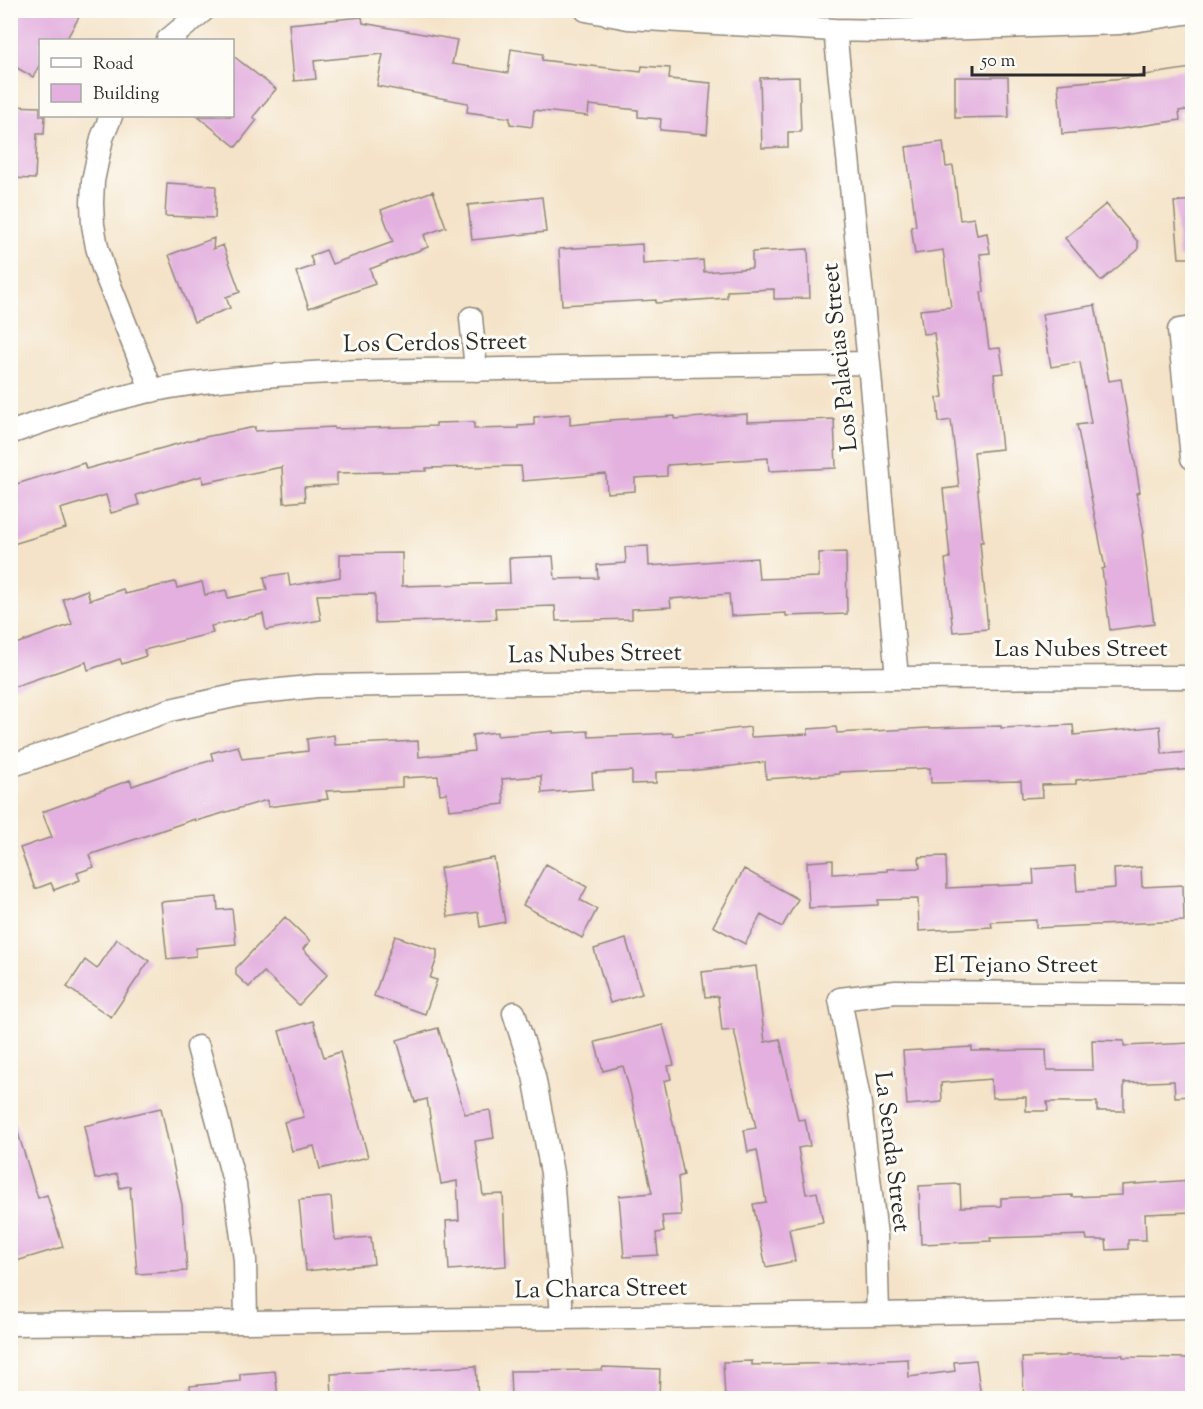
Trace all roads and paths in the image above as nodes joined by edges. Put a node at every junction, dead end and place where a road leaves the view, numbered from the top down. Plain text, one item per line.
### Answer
1 (204, 10) edge
2 (586, 10) edge
3 (1192, 12) edge
4 (835, 30) junction
5 (169, 39) edge
6 (111, 117) edge
7 (471, 318) dead end
8 (1186, 329) edge
9 (869, 363) junction
10 (476, 370) junction
11 (152, 391) junction
12 (10, 433) edge
13 (1192, 458) edge
14 (1192, 677) edge
15 (897, 678) junction
16 (10, 766) edge
17 (1192, 994) edge
18 (840, 999) joint
19 (514, 1013) dead end
20 (198, 1047) dead end
21 (1192, 1307) edge
22 (878, 1314) junction
23 (562, 1317) junction
24 (246, 1322) junction
25 (10, 1324) edge

1 - 5 street
2 - 4 street
3 - 4 street
4 - 9 street, Los Palacias Street
6 - 11 street
7 - 10 street
8 - 13 street
9 - 10 street, Los Cerdos Street
9 - 15 street, Los Palacias Street
10 - 11 street, Los Cerdos Street
11 - 12 street, Los Cerdos Street
14 - 15 street, Las Nubes Street
15 - 16 street, Las Nubes Street
17 - 18 street, El Tejano Street
18 - 22 street, La Senda Street
19 - 23 street
20 - 24 street
21 - 22 street, La Charca Street
22 - 23 street, La Charca Street
23 - 24 street, La Charca Street
24 - 25 street, La Charca Street

